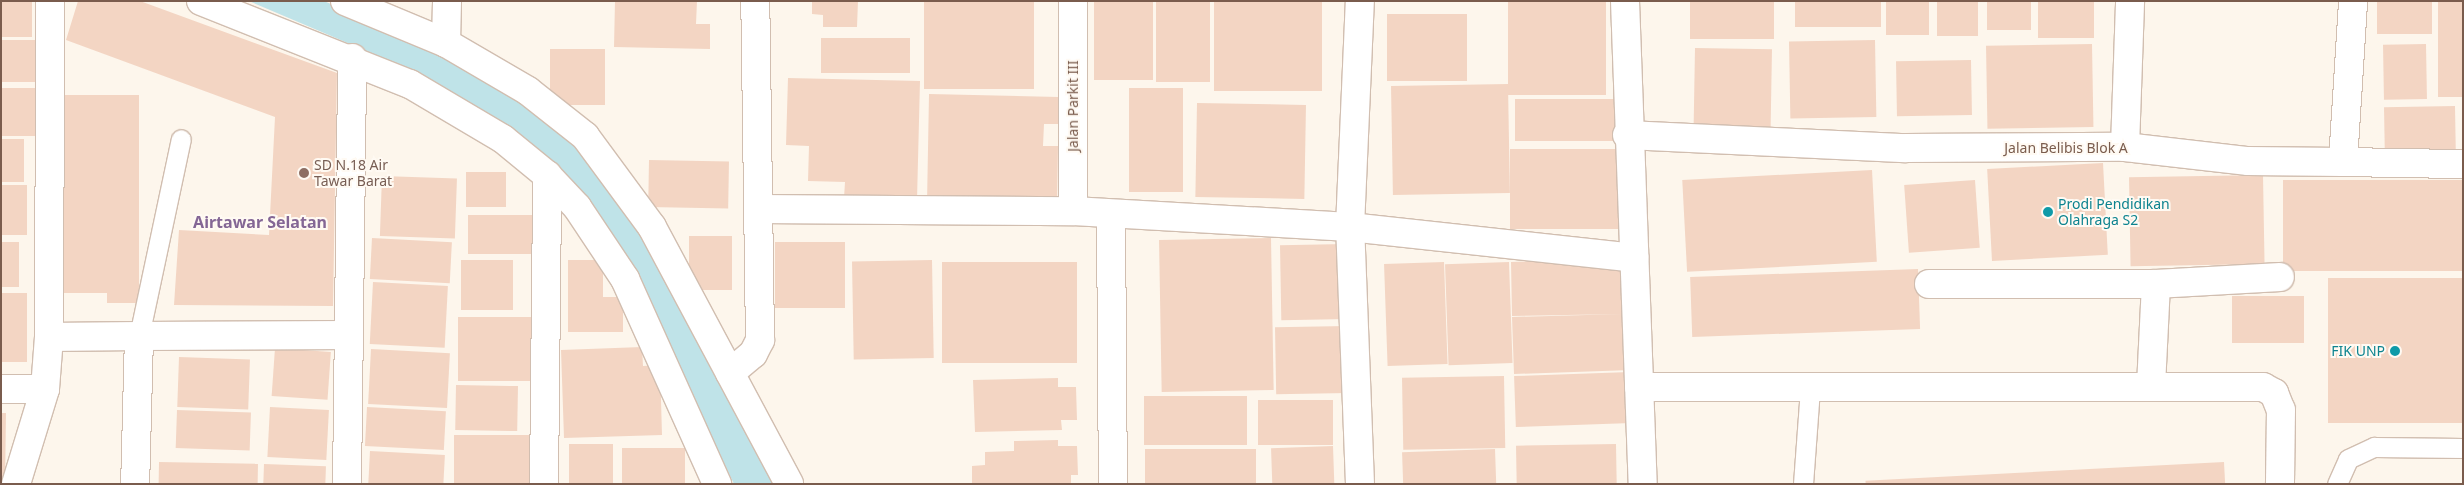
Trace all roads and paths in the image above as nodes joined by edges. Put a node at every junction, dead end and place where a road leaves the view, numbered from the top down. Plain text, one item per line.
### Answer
1 (50, 1) edge
2 (201, 1) edge
3 (345, 1) edge
4 (446, 1) edge
5 (755, 1) edge
6 (1073, 1) edge
7 (1360, 1) edge
8 (1625, 1) edge
9 (2130, 1) edge
10 (2353, 1) edge
11 (446, 42) junction
12 (352, 58) junction
13 (1627, 135) junction
14 (181, 139) dead end
15 (2125, 147) junction
16 (2343, 162) junction
17 (2463, 164) edge
18 (547, 175) junction
19 (758, 209) junction
20 (1073, 211) junction
21 (1111, 214) junction
22 (1350, 227) junction
23 (1634, 258) junction
24 (2280, 278) dead end
25 (1929, 284) dead end
26 (2156, 284) junction
27 (348, 335) junction
28 (49, 336) junction
29 (139, 336) junction
30 (730, 373) junction
31 (2151, 385) junction
32 (1639, 387) junction
33 (1, 389) edge
34 (45, 389) junction
35 (1810, 389) junction
36 (2463, 448) edge
37 (16, 484) edge
38 (135, 484) edge
39 (346, 484) edge
40 (544, 484) edge
41 (718, 484) edge
42 (789, 484) edge
43 (1113, 484) edge
44 (1360, 484) edge
45 (1643, 484) edge
46 (1803, 484) edge
47 (2280, 484) edge
48 (2337, 484) edge

1 - 28 street
2 - 12 street
3 - 11 street
4 - 11 street
5 - 19 street
6 - 20 street, Jalan Parkit III
7 - 22 street
8 - 13 street
9 - 15 street
10 - 16 street
11 - 30 street
12 - 18 street
12 - 27 street
13 - 15 street, Jalan Belibis Blok A
13 - 23 street
14 - 29 lane
15 - 16 street, Jalan Belibis Blok A
16 - 17 street, Jalan Belibis Blok A
18 - 40 street
18 - 41 street
19 - 20 street
19 - 30 street
20 - 21 street
21 - 22 street
21 - 43 street
22 - 23 street
22 - 44 street
23 - 32 street
24 - 26 street
25 - 26 street
26 - 31 street
27 - 29 street
27 - 39 street
28 - 29 street
28 - 34 street
29 - 38 street
30 - 42 street
31 - 35 street
31 - 47 street
32 - 35 street
32 - 45 street
33 - 34 street
34 - 37 street
35 - 46 lane
36 - 48 lane

